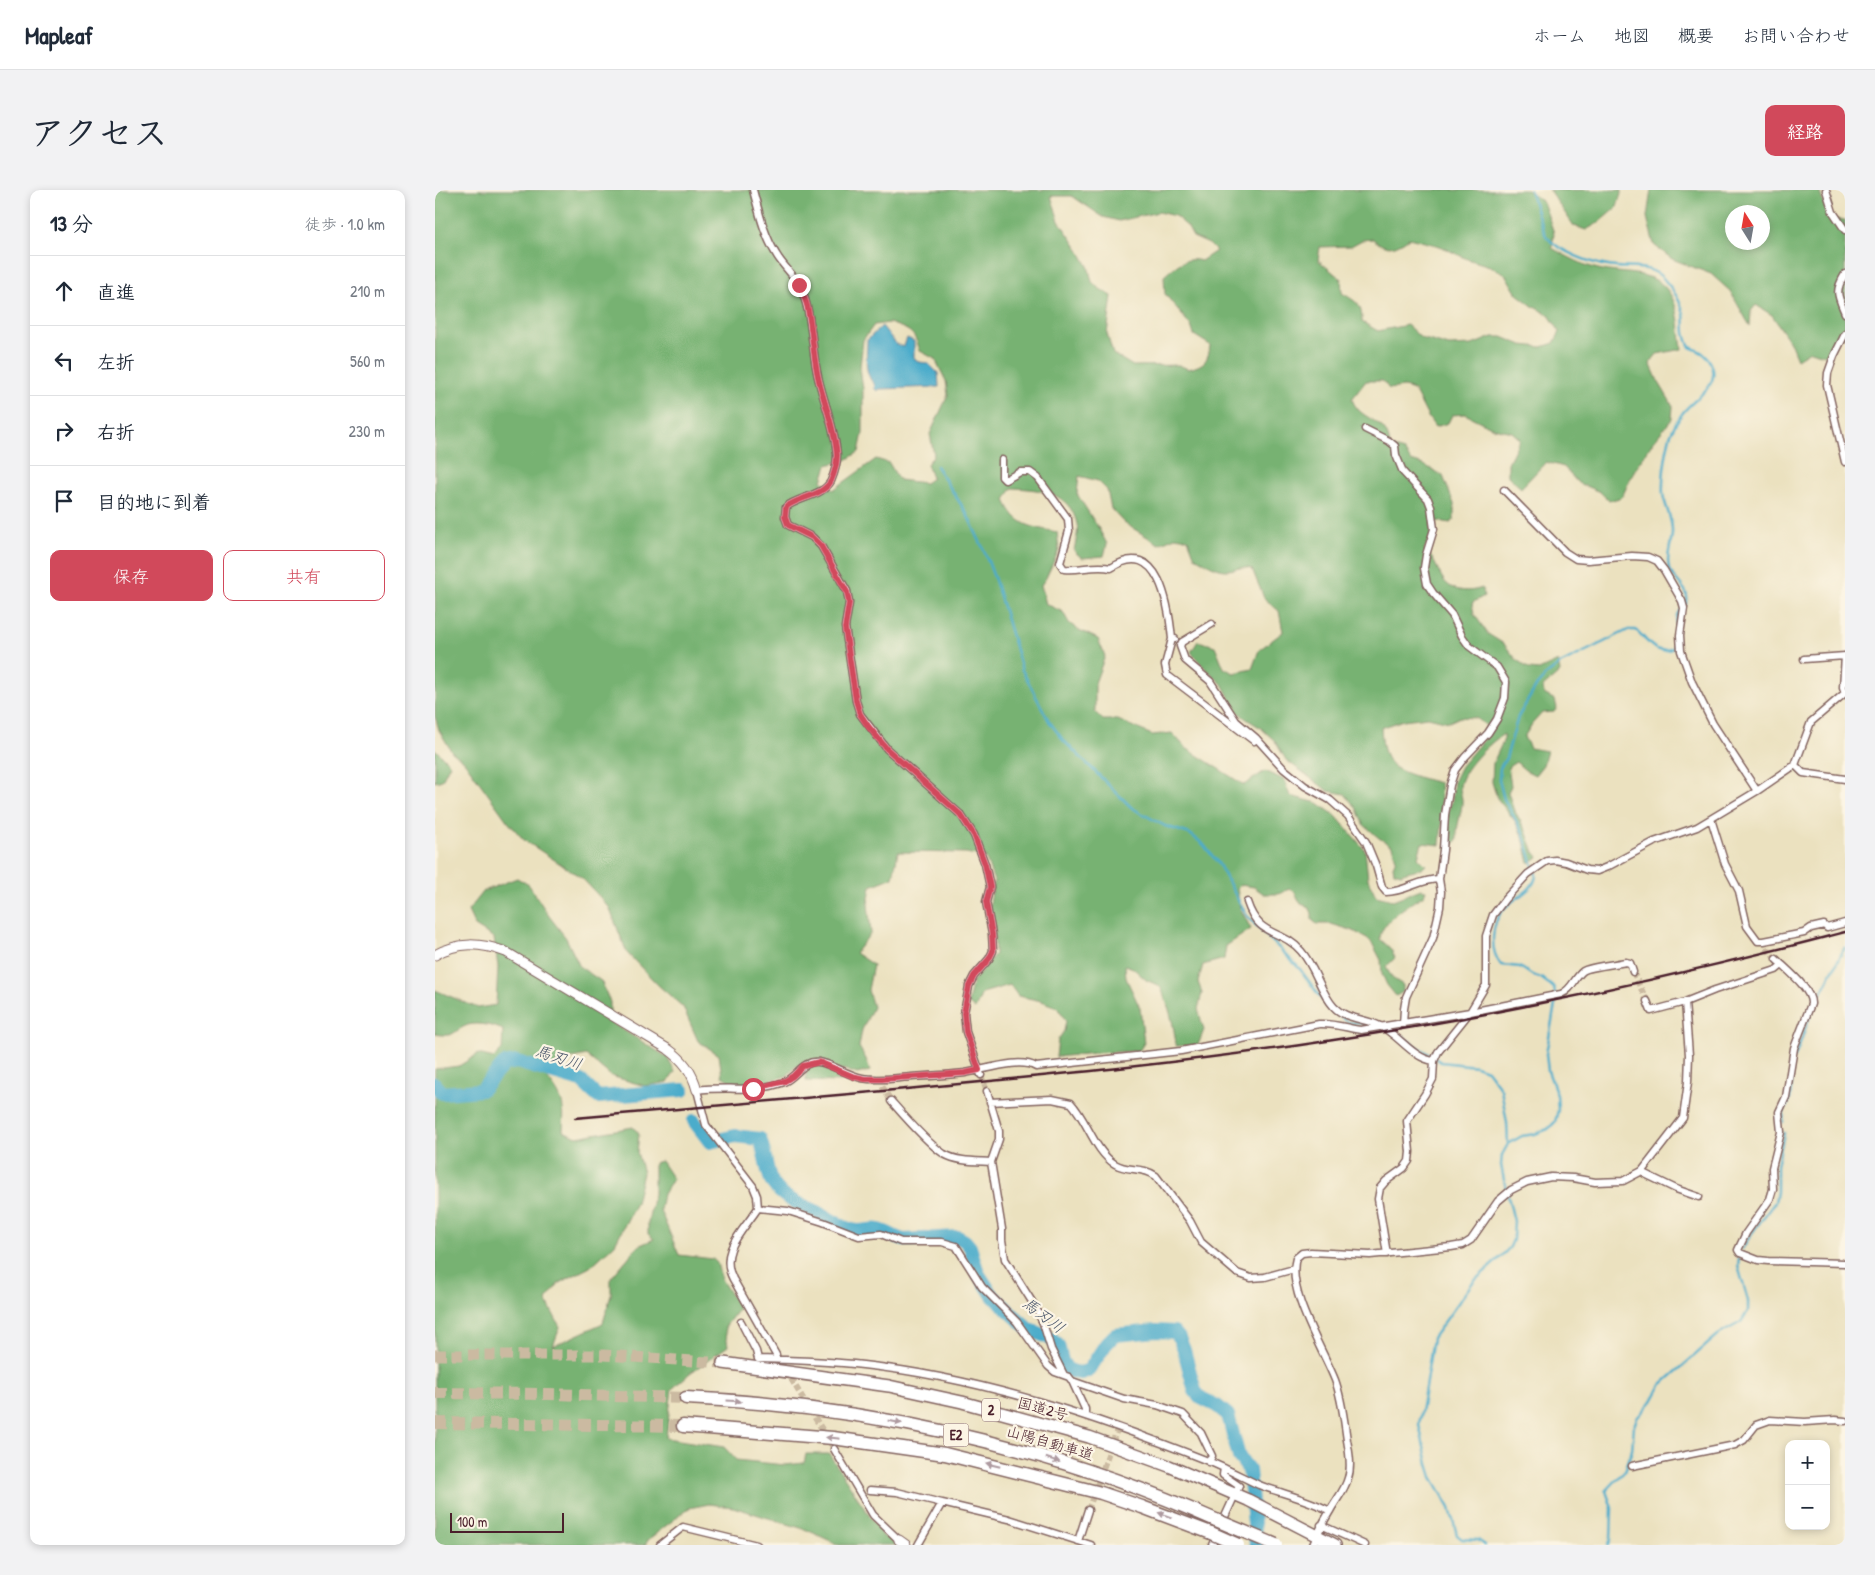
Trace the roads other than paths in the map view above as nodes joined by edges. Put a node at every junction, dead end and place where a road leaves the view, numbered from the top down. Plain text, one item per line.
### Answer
1 (753, 190) edge
2 (1826, 190) edge
3 (1845, 230) edge
4 (1845, 274) edge
5 (1845, 314) edge
6 (1845, 334) edge
7 (1365, 429) dead end
8 (1002, 460) dead end
9 (1845, 462) edge
10 (1504, 490) dead end
11 (1212, 624) dead end
12 (1172, 639) junction
13 (1182, 642) junction
14 (1845, 656) edge
15 (1804, 659) dead end
16 (1845, 693) edge
17 (1265, 749) junction
18 (1795, 765) junction
19 (1845, 780) edge
20 (1757, 791) junction
21 (1711, 819) junction
22 (1439, 879) junction
23 (1247, 902) dead end
24 (1845, 923) edge
25 (435, 955) edge
26 (1776, 959) tunnel mouth
27 (1782, 965) junction
28 (1633, 972) tunnel mouth
29 (1647, 1001) tunnel mouth
30 (1685, 1002) junction
31 (1470, 1012) junction
32 (1403, 1024) junction
33 (1382, 1027) junction
34 (1434, 1062) junction
35 (980, 1073) junction
36 (697, 1090) junction
37 (987, 1091) tunnel mouth
38 (891, 1101) tunnel mouth
39 (990, 1102) junction
40 (991, 1162) junction
41 (1642, 1171) junction
42 (1699, 1197) dead end
43 (758, 1208) junction
44 (1387, 1254) junction
45 (1845, 1263) edge
46 (1295, 1270) junction
47 (741, 1322) dead end
48 (776, 1355) tunnel mouth
49 (723, 1363) tunnel mouth
50 (1064, 1375) junction
51 (1072, 1381) junction
52 (686, 1398) tunnel mouth
53 (1085, 1415) junction
54 (1845, 1422) edge
55 (683, 1426) tunnel mouth
56 (834, 1449) tunnel mouth
57 (1209, 1462) junction
58 (1632, 1466) dead end
59 (1224, 1468) junction
60 (871, 1490) dead end
61 (1235, 1494) junction
62 (942, 1503) junction
63 (1088, 1510) tunnel mouth
64 (1330, 1511) junction
65 (1317, 1535) edge
66 (1211, 1539) edge
67 (1078, 1541) junction
68 (903, 1543) edge
69 (660, 1545) edge
70 (757, 1545) edge
71 (918, 1545) edge
72 (1091, 1545) edge
73 (1238, 1545) edge
74 (1276, 1545) edge
75 (1335, 1545) edge
76 (1365, 1545) edge

1 - 35 street
2 - 3 street
4 - 5 street
6 - 9 street
7 - 22 street
8 - 12 street
10 - 20 street
11 - 13 street
12 - 13 street
12 - 17 street
13 - 17 street
14 - 15 street
14 - 16 street
16 - 18 street
17 - 22 street
18 - 19 street
18 - 20 street
20 - 21 street
21 - 24 street
21 - 31 street
22 - 32 street
23 - 33 street
25 - 36 street
26 - 27 street
27 - 30 street
27 - 45 street
28 - 31 street
29 - 30 street
30 - 41 street
31 - 32 street
31 - 34 street
32 - 33 street
33 - 34 street
33 - 35 street
34 - 44 street
35 - 36 street
36 - 43 street
37 - 39 street
38 - 40 street
39 - 40 street
39 - 46 street
40 - 50 street
41 - 42 street
41 - 44 street
43 - 48 street
43 - 50 street
44 - 46 street
46 - 64 street
47 - 53 street
49 - 61 highway, 国道2号 / 2
50 - 51 street
51 - 53 street
51 - 57 street
52 -> 74 highway, 山陽自動車道 / E2, bridge
53 - 57 street
54 - 58 street
66 -> 55 highway, E2
56 - 68 street
57 - 59 street
59 - 61 street
59 - 64 street
60 - 62 street
61 - 65 highway, 国道2号 / 2
61 - 66 street
62 - 67 street
62 - 71 street
63 - 67 street
64 - 65 street
65 - 75 highway, 国道2号 / 2
65 - 76 street
66 - 73 highway, E2, bridge
67 - 72 street
69 - 70 street

